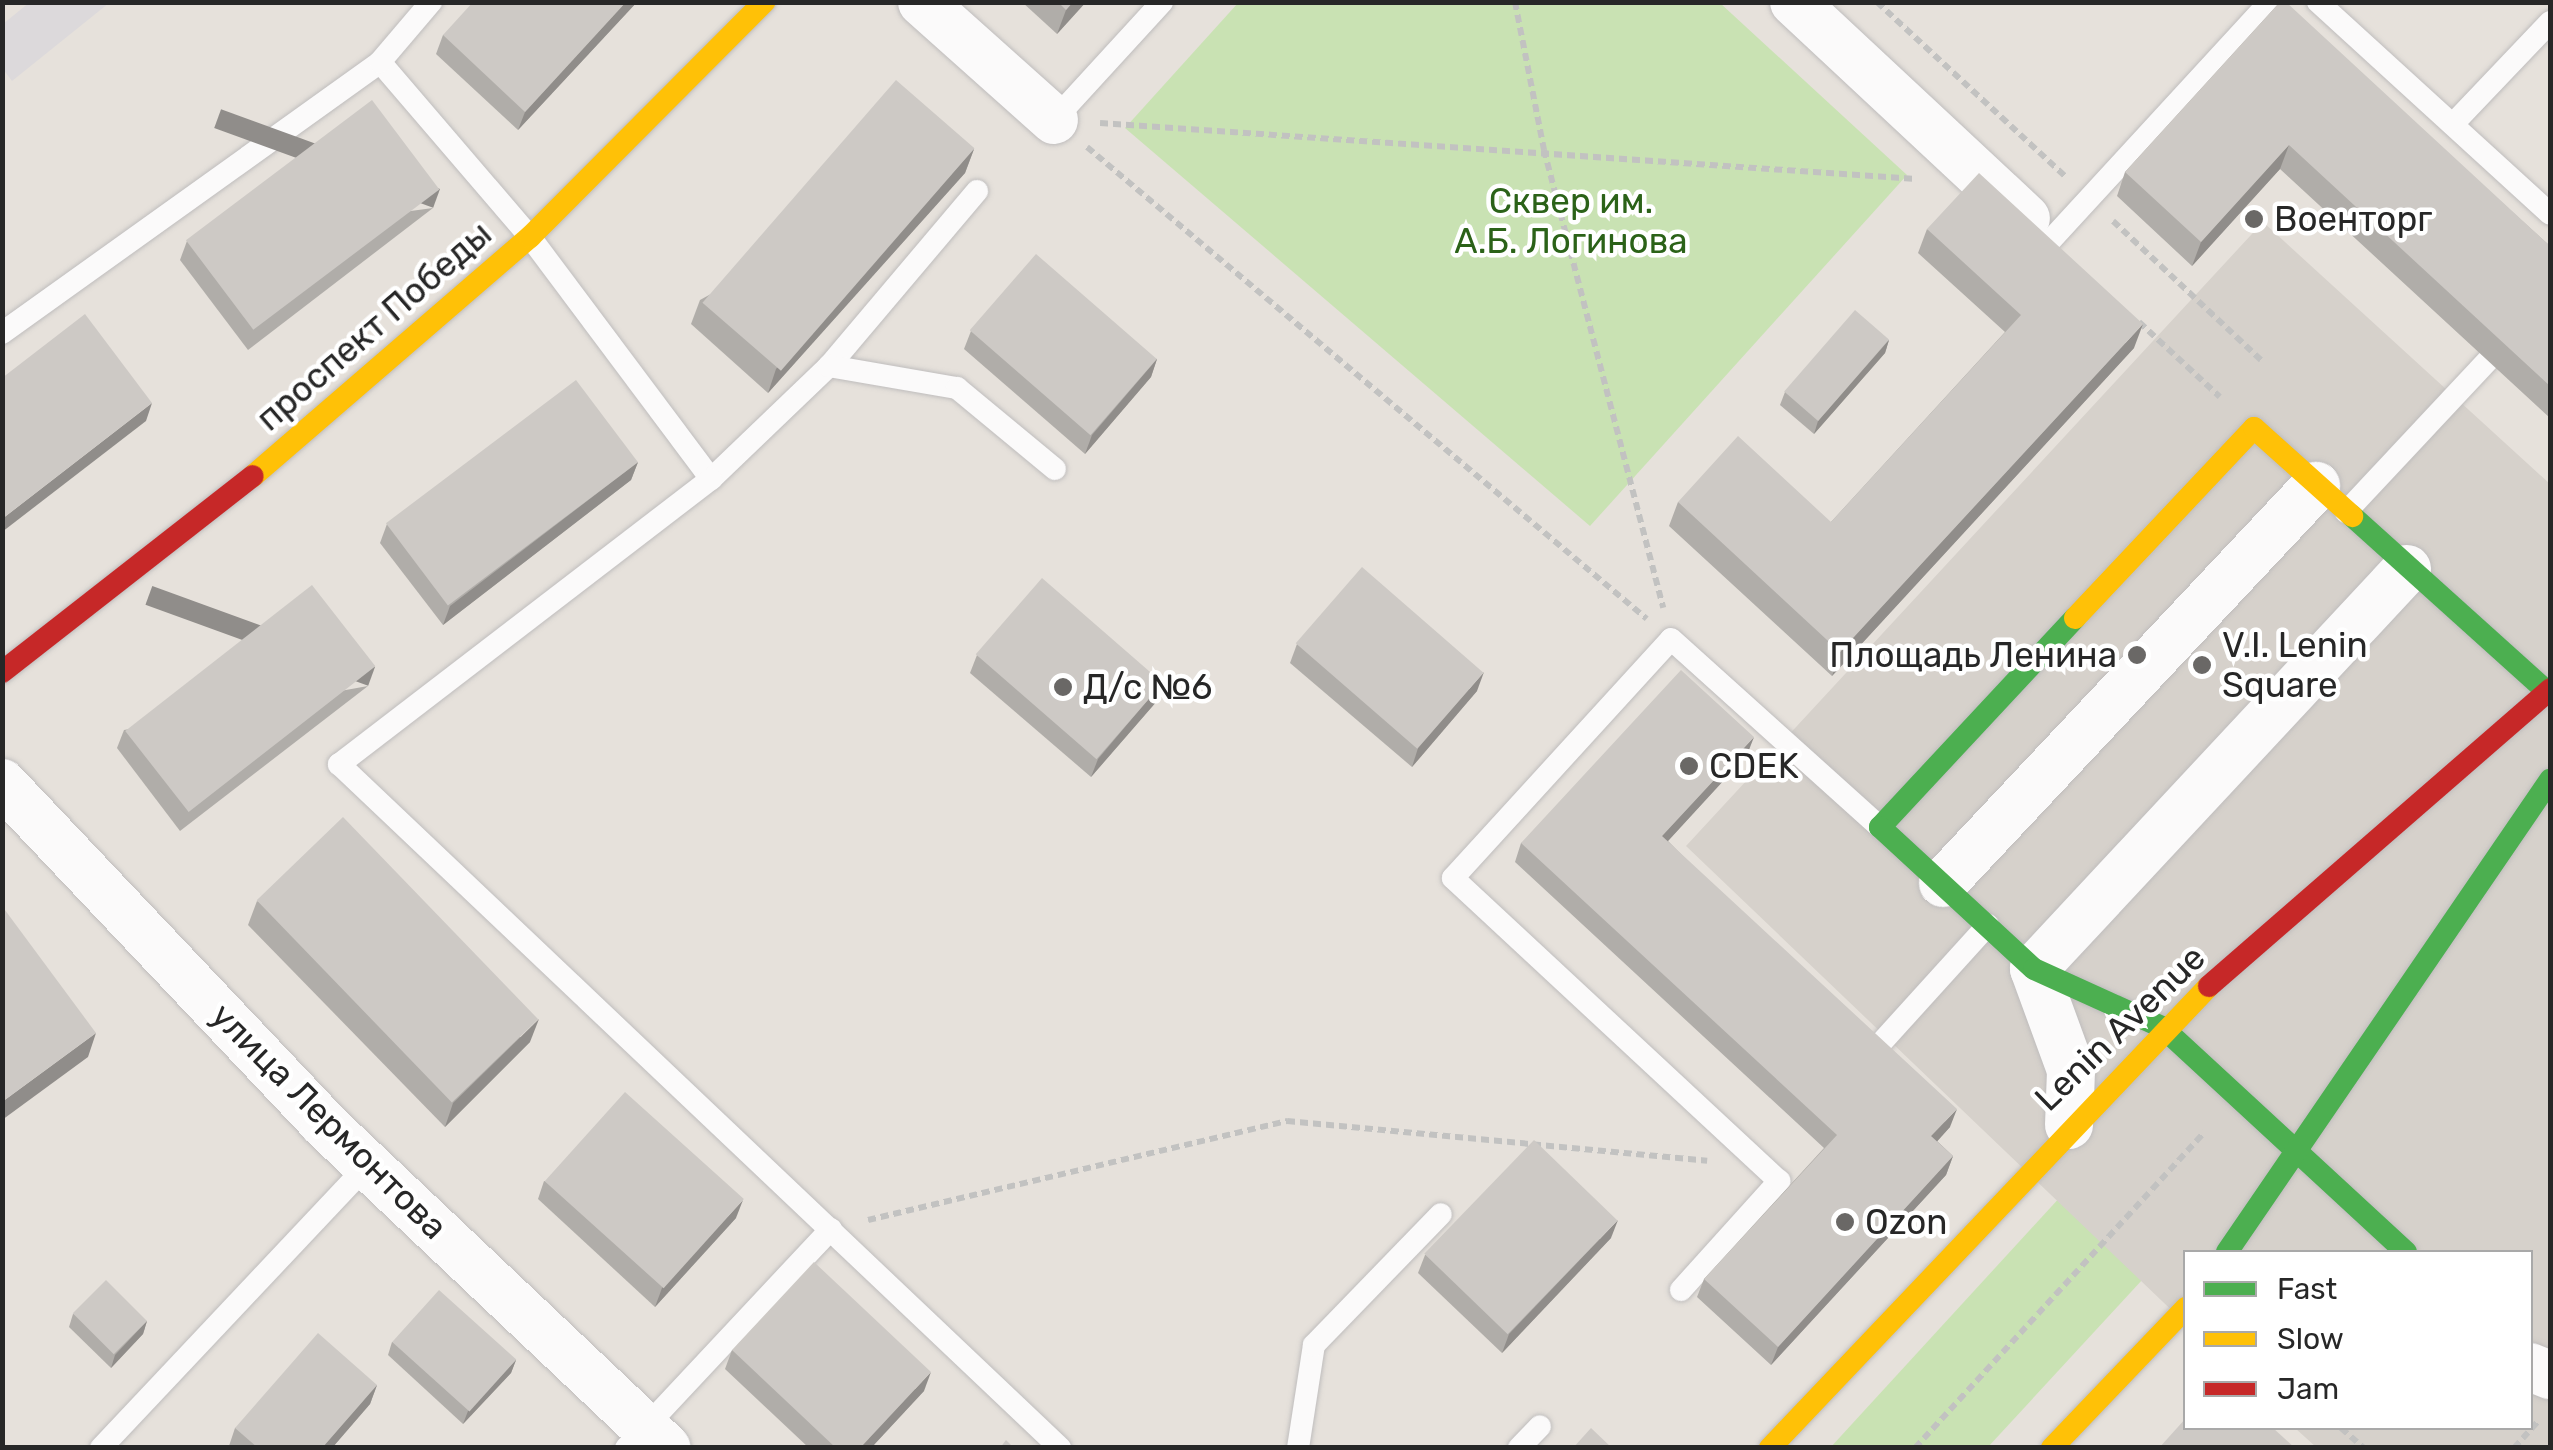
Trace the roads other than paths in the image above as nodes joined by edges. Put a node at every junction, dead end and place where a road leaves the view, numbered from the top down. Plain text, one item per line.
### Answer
1 (431, 2) edge
2 (764, 2) edge
3 (922, 2) edge
4 (1162, 2) edge
5 (1794, 2) edge
6 (2270, 2) edge
7 (2318, 2) edge
8 (2550, 22) edge
9 (380, 62) junction
10 (1054, 120) joint
11 (2452, 124) junction
12 (977, 191) edge
13 (2550, 214) edge
14 (530, 238) junction
15 (2050, 241) junction
16 (2139, 322) edge
17 (2, 333) edge
18 (2489, 359) edge
19 (829, 366) junction
20 (1055, 468) dead end
21 (711, 480) junction
22 (2331, 499) junction
23 (2407, 569) junction
24 (2, 672) edge
25 (2550, 692) edge
26 (2550, 780) edge
27 (2, 783) edge
28 (1880, 827) junction
29 (1943, 883) junction
30 (1988, 925) junction
31 (2034, 970) junction
32 (2162, 1027) junction
33 (1871, 1054) edge
34 (2069, 1125) junction
35 (2296, 1152) junction
36 (368, 1165) junction
37 (1441, 1214) dead end
38 (831, 1229) junction
39 (2228, 1250) edge
40 (2404, 1250) edge
41 (1681, 1290) dead end
42 (2183, 1311) edge
43 (1540, 1426) dead end
44 (646, 1441) edge
45 (101, 1448) edge
46 (1060, 1448) edge
47 (1298, 1448) edge
48 (1519, 1448) edge
49 (1770, 1448) edge
50 (2052, 1448) edge

1 - 9 lane
2 - 14 street, проспект Победы
3 - 10 street
4 - 10 lane
5 - 15 street
6 - 15 lane
7 - 11 lane
8 - 11 lane
9 - 14 lane
9 - 17 lane
11 - 13 lane
12 - 19 lane
14 - 21 lane
14 - 24 street, проспект Победы
15 - 16 street
18 - 22 lane
19 - 20 lane
19 - 21 lane
21 - 38 lane
22 - 23 street
22 - 28 street
22 - 29 street
23 - 25 street
23 - 31 street
25 - 32 street, Lenin Avenue
26 - 35 street
27 - 36 street, улица Лермонтова
28 - 29 street
28 - 41 lane
29 - 30 street
30 - 31 street
30 - 33 lane
31 - 32 street
31 - 34 street
32 - 34 street, Lenin Avenue
32 - 35 street
34 - 49 street, Lenin Avenue
35 - 39 street
35 - 40 street
36 - 44 street, улица Лермонтова
36 - 45 lane
37 - 47 lane
38 - 44 lane
38 - 46 lane
42 - 50 street
43 - 48 lane

